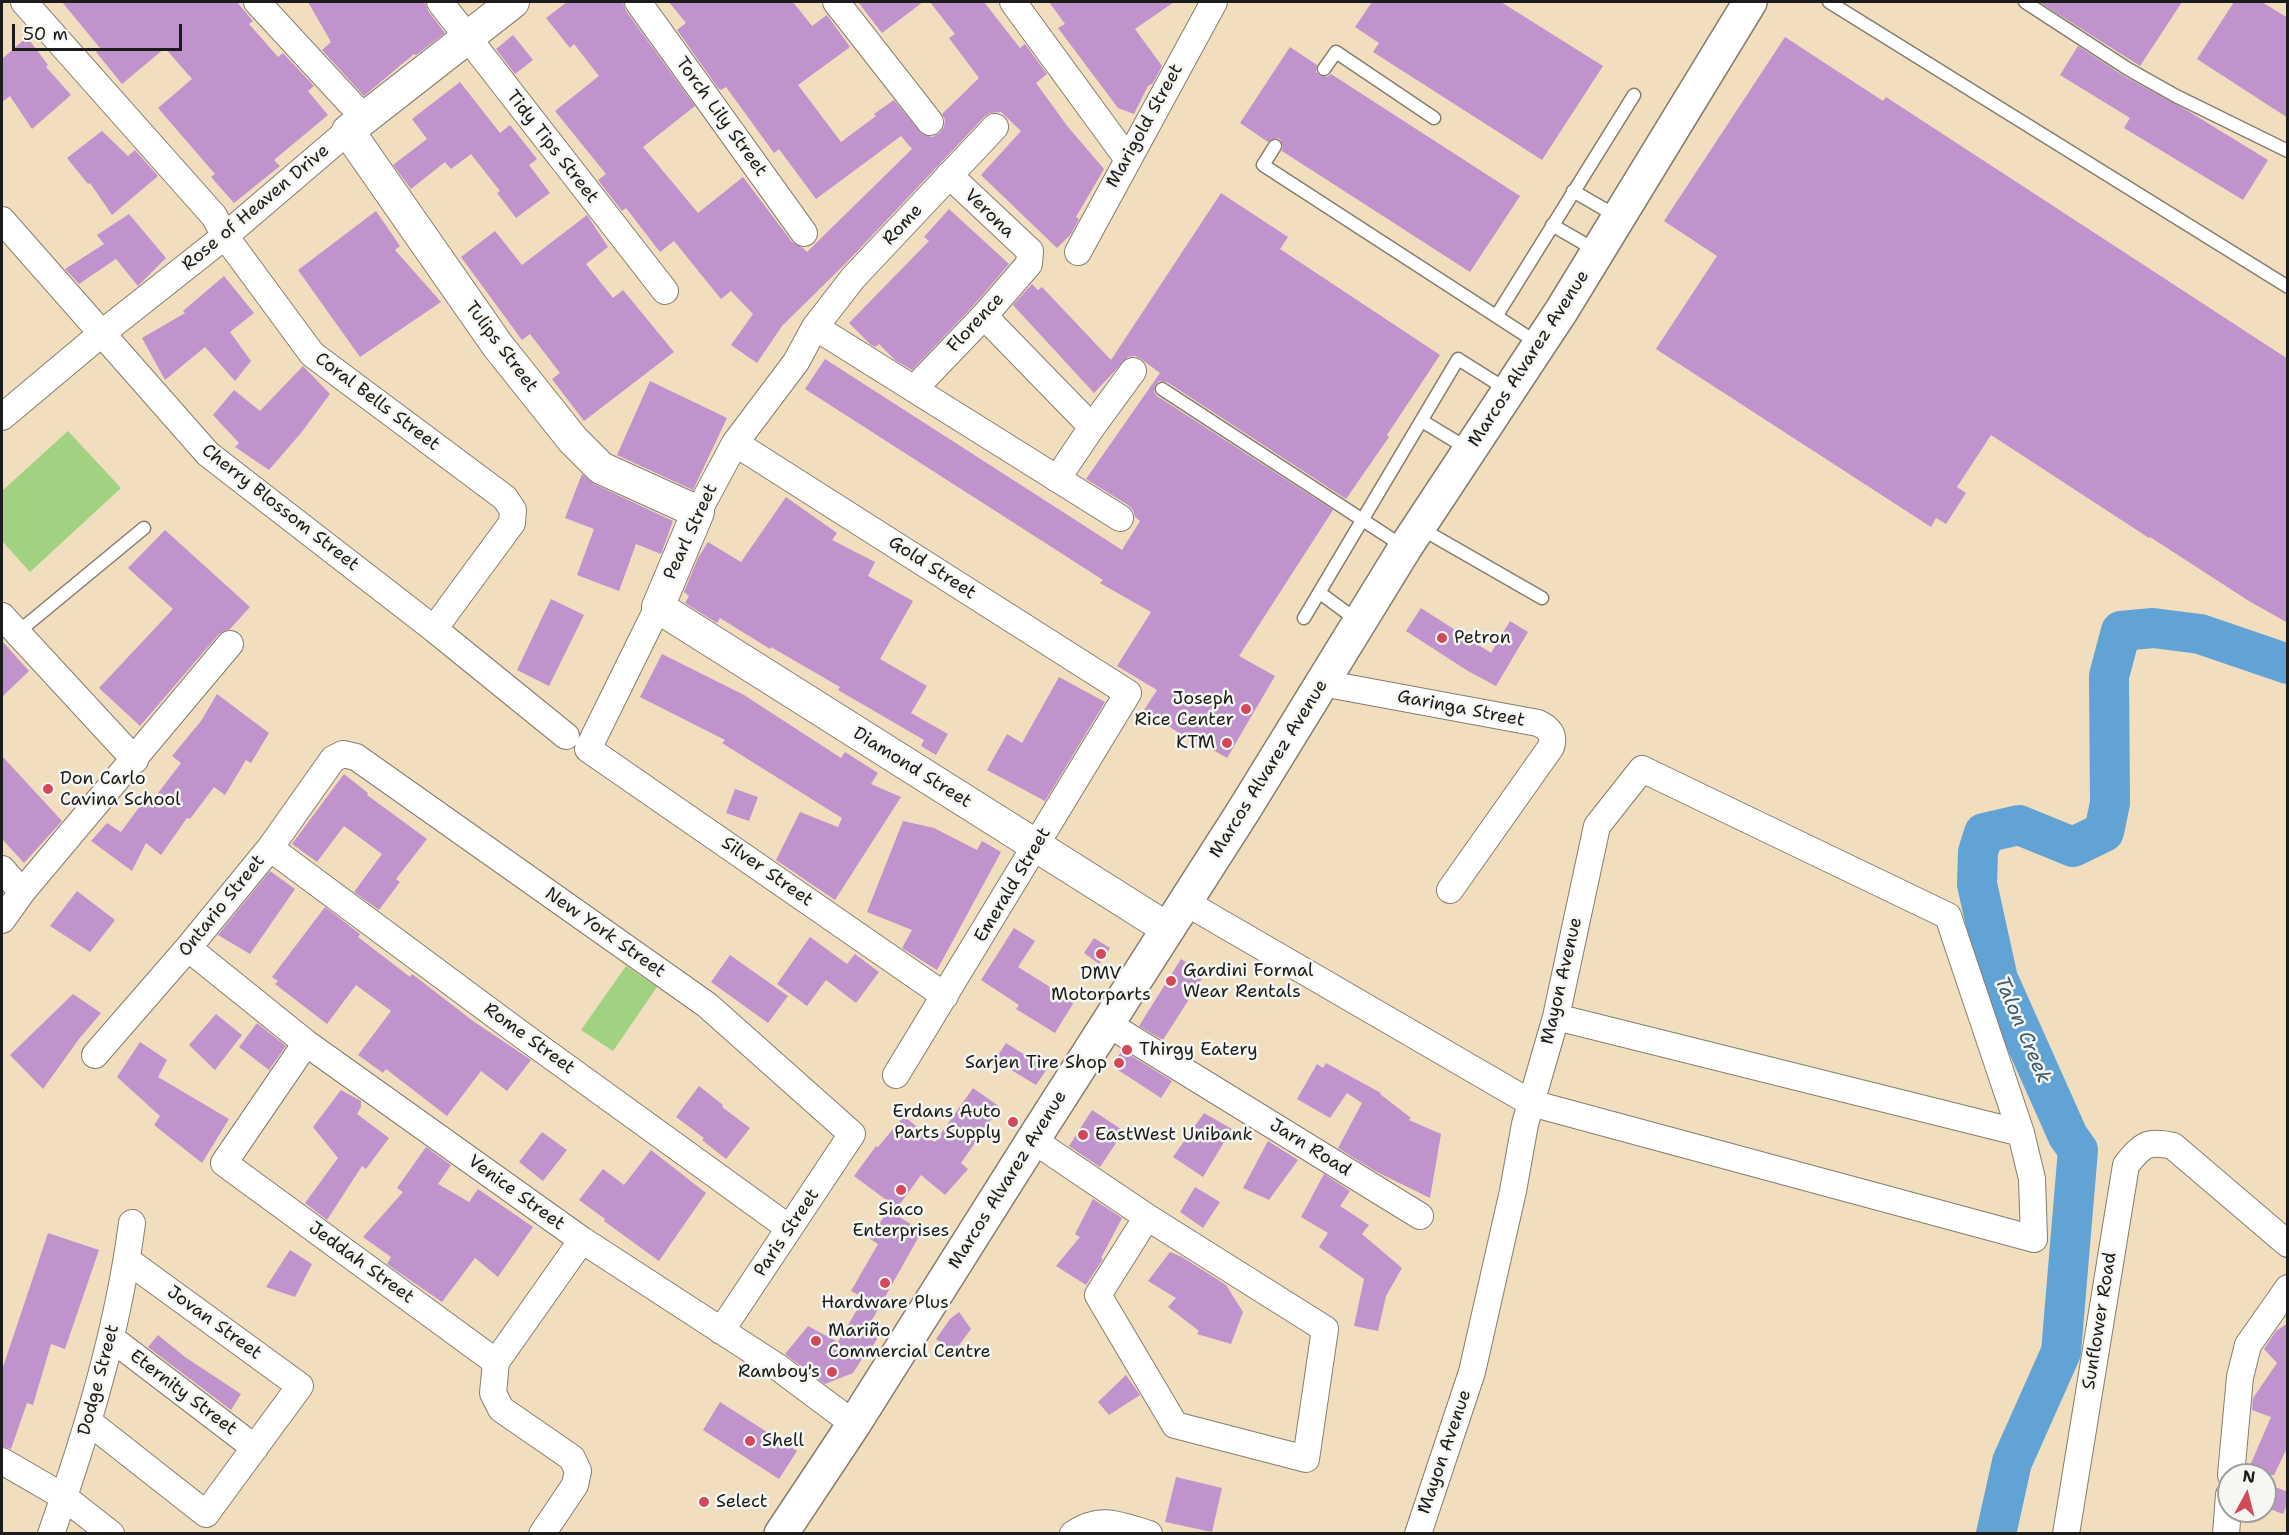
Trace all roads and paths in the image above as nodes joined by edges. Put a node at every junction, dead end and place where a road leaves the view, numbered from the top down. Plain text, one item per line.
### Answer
1 (24, 2) edge
2 (257, 2) edge
3 (440, 2) edge
4 (513, 2) edge
5 (638, 2) edge
6 (836, 2) edge
7 (1013, 2) edge
8 (1750, 2) edge
9 (1829, 2) edge
10 (2025, 2) edge
11 (1203, 8) edge
12 (467, 38) junction
13 (1324, 69) dead end
14 (1634, 95) dead end
15 (1434, 118) dead end
16 (930, 122) dead end
17 (357, 125) junction
18 (995, 127) dead end
19 (1275, 146) dead end
20 (2288, 151) edge
21 (1127, 158) junction
22 (949, 175) junction
23 (1573, 191) junction
24 (1618, 218) junction
25 (2, 220) edge
26 (1552, 225) junction
27 (804, 233) dead end
28 (225, 236) junction
29 (1030, 252) joint
30 (1078, 252) dead end
31 (1598, 252) junction
32 (2288, 287) edge
33 (665, 291) dead end
34 (1497, 315) junction
35 (984, 316) junction
36 (815, 327) junction
37 (100, 334) junction
38 (1540, 344) junction
39 (1133, 371) dead end
40 (914, 389) junction
41 (1162, 389) dead end
42 (1509, 391) junction
43 (2, 417) edge
44 (1422, 421) junction
45 (1092, 427) junction
46 (735, 443) junction
47 (1470, 450) junction
48 (1057, 479) junction
49 (698, 512) junction
50 (1120, 518) dead end
51 (1363, 521) junction
52 (144, 528) dead end
53 (1412, 537) junction
54 (1320, 593) junction
55 (1542, 598) dead end
56 (658, 607) junction
57 (1304, 618) dead end
58 (1360, 622) junction
59 (10, 624) edge
60 (434, 628) junction
61 (230, 644) dead end
62 (1322, 683) junction
63 (1128, 693) joint
64 (566, 736) dead end
65 (588, 749) joint
66 (343, 754) joint
67 (135, 759) junction
68 (1036, 847) junction
69 (270, 848) junction
70 (2, 869) edge
71 (1450, 890) dead end
72 (22, 892) junction
73 (1176, 916) junction
74 (2, 920) edge
75 (188, 948) junction
76 (945, 996) junction
77 (1556, 1017) junction
78 (1108, 1024) junction
79 (306, 1043) junction
80 (95, 1055) dead end
81 (896, 1075) dead end
82 (1531, 1103) junction
83 (2021, 1133) junction
84 (852, 1134) joint
85 (1033, 1140) junction
86 (1148, 1216) junction
87 (1420, 1216) dead end
88 (132, 1223) dead end
89 (789, 1228) junction
90 (582, 1240) junction
91 (2288, 1244) edge
92 (128, 1260) junction
93 (2288, 1288) edge
94 (721, 1331) junction
95 (111, 1338) junction
96 (496, 1362) junction
97 (89, 1422) junction
98 (854, 1424) junction
99 (255, 1448) junction
100 (2, 1461) edge
101 (2232, 1463) edge
102 (64, 1497) junction
103 (51, 1533) edge
104 (111, 1533) edge
105 (542, 1533) edge
106 (781, 1533) edge
107 (1073, 1533) edge
108 (1149, 1533) edge
109 (1418, 1533) edge
110 (2066, 1533) edge

1 - 28 street, Coral Bells Street
2 - 17 street, Tulips Street
3 - 12 street, Tidy Tips Street
4 - 12 street, Rose of Heaven Drive
5 - 27 street, Torch Lily Street
6 - 16 street
7 - 21 street
8 - 24 main road, Marcos Alvarez Avenue
9 - 32 lane
10 - 20 lane
11 - 21 street, Marigold Street
12 - 17 street, Rose of Heaven Drive
12 - 33 street, Tidy Tips Street
13 - 15 lane
14 - 23 lane
17 - 28 street, Rose of Heaven Drive
17 - 49 street, Tulips Street
18 - 22 street, Rome
19 - 34 lane
21 - 30 street, Marigold Street
22 - 29 street, Verona
22 - 36 street, Rome
23 - 24 lane
23 - 26 lane
24 - 31 main road, Marcos Alvarez Avenue
25 - 37 street, Cherry Blossom Street
26 - 31 lane
26 - 34 lane
28 - 37 street, Rose of Heaven Drive
28 - 60 street, Coral Bells Street
29 - 35 street, Florence
31 - 38 main road, Marcos Alvarez Avenue
34 - 38 lane
35 - 40 street, Florence
35 - 45 street
36 - 40 street
36 - 46 street, Pearl Street
37 - 43 street, Rose of Heaven Drive
37 - 60 street, Cherry Blossom Street
38 - 42 main road, Marcos Alvarez Avenue
39 - 45 street
40 - 48 street
41 - 51 lane
42 - 44 lane
42 - 47 main road, Marcos Alvarez Avenue
44 - 47 lane
44 - 51 lane
45 - 48 street
46 - 49 street, Pearl Street
46 - 63 street, Gold Street
47 - 53 main road, Marcos Alvarez Avenue
48 - 50 street
49 - 56 street, Pearl Street
51 - 53 lane
51 - 54 lane
52 - 59 lane
53 - 55 lane
53 - 58 main road, Marcos Alvarez Avenue
54 - 57 lane
54 - 58 lane
56 - 65 street, Pearl Street
56 - 68 street, Diamond Street
58 - 62 main road, Marcos Alvarez Avenue
59 - 67 street
60 - 64 street, Cherry Blossom Street
61 - 67 street
62 - 71 street, Garinga Street
62 - 73 main road, Marcos Alvarez Avenue
63 - 68 street, Emerald Street
65 - 76 street, Silver Street
66 - 69 street, Ontario Street
66 - 84 street, New York Street
67 - 72 street
68 - 73 street, Diamond Street
68 - 76 street, Emerald Street
69 - 75 street, Ontario Street
69 - 89 street, Rome Street
70 - 72 street
72 - 74 street
73 - 78 main road, Marcos Alvarez Avenue
73 - 82 street
75 - 79 street, Venice Street
75 - 80 street, Ontario Street
76 - 81 street, Emerald Street
77 - 82 street, Mayon Avenue
77 - 83 street
77 - 83 street, Mayon Avenue
78 - 85 main road, Marcos Alvarez Avenue
78 - 87 street, Jarn Road
79 - 90 street, Venice Street
79 - 96 street, Jeddah Street
82 - 83 street
82 - 109 street, Mayon Avenue
84 - 89 street, Paris Street
85 - 86 street
85 - 98 main road, Marcos Alvarez Avenue
86 - 86 street
88 - 92 street, Dodge Street
89 - 94 street, Paris Street
90 - 94 street, Venice Street
90 - 96 street
91 - 110 street, Sunflower Road
92 - 95 street, Dodge Street
92 - 99 street, Jovan Street
93 - 101 street
94 - 98 street, Venice Street
95 - 97 street, Dodge Street
95 - 99 street, Eternity Street
96 - 105 street
97 - 99 street
97 - 102 street, Dodge Street
98 - 106 main road, Marcos Alvarez Avenue
100 - 102 street
102 - 103 street, Dodge Street
102 - 104 street
107 - 108 street

